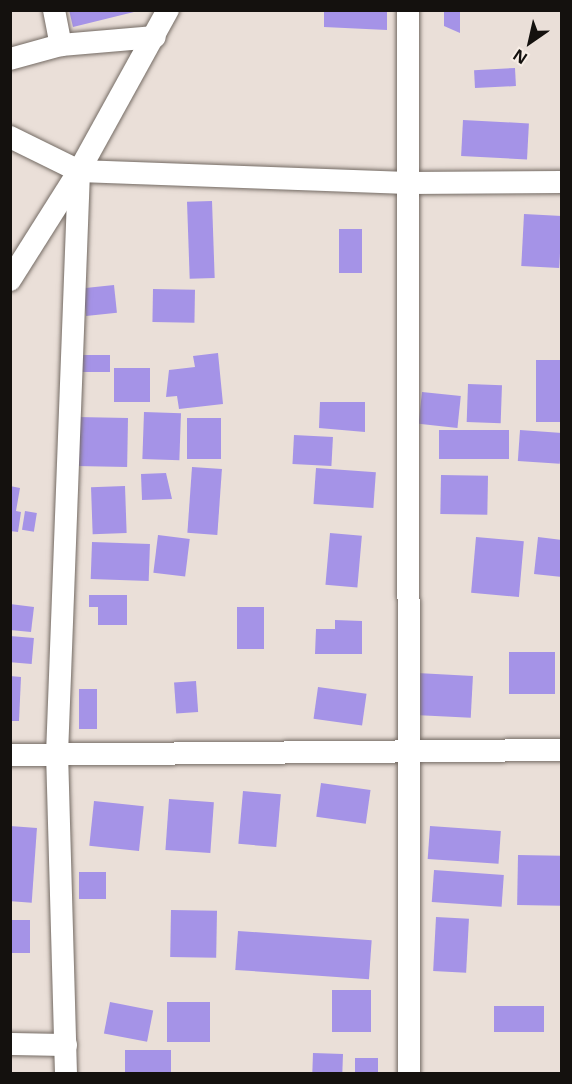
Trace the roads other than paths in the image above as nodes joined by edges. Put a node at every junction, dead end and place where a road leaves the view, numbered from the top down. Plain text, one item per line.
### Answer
1 (54, 10) edge
2 (168, 10) edge
3 (408, 10) edge
4 (155, 36) junction
5 (61, 45) junction
6 (10, 58) edge
7 (10, 137) edge
8 (79, 171) junction
9 (561, 182) edge
10 (408, 183) junction
11 (10, 280) edge
12 (412, 750) junction
13 (561, 750) edge
14 (10, 755) edge
15 (57, 755) junction
16 (10, 1044) edge
17 (66, 1045) junction
18 (66, 1074) edge
19 (409, 1074) edge

1 - 5 street
2 - 4 street
3 - 10 street
4 - 5 street
4 - 8 street
5 - 6 street
7 - 8 street
8 - 10 street
8 - 11 street
8 - 15 street
9 - 10 street
10 - 12 street
12 - 13 street
12 - 15 street
12 - 19 street
14 - 15 street
15 - 17 street
16 - 17 street
17 - 18 street

